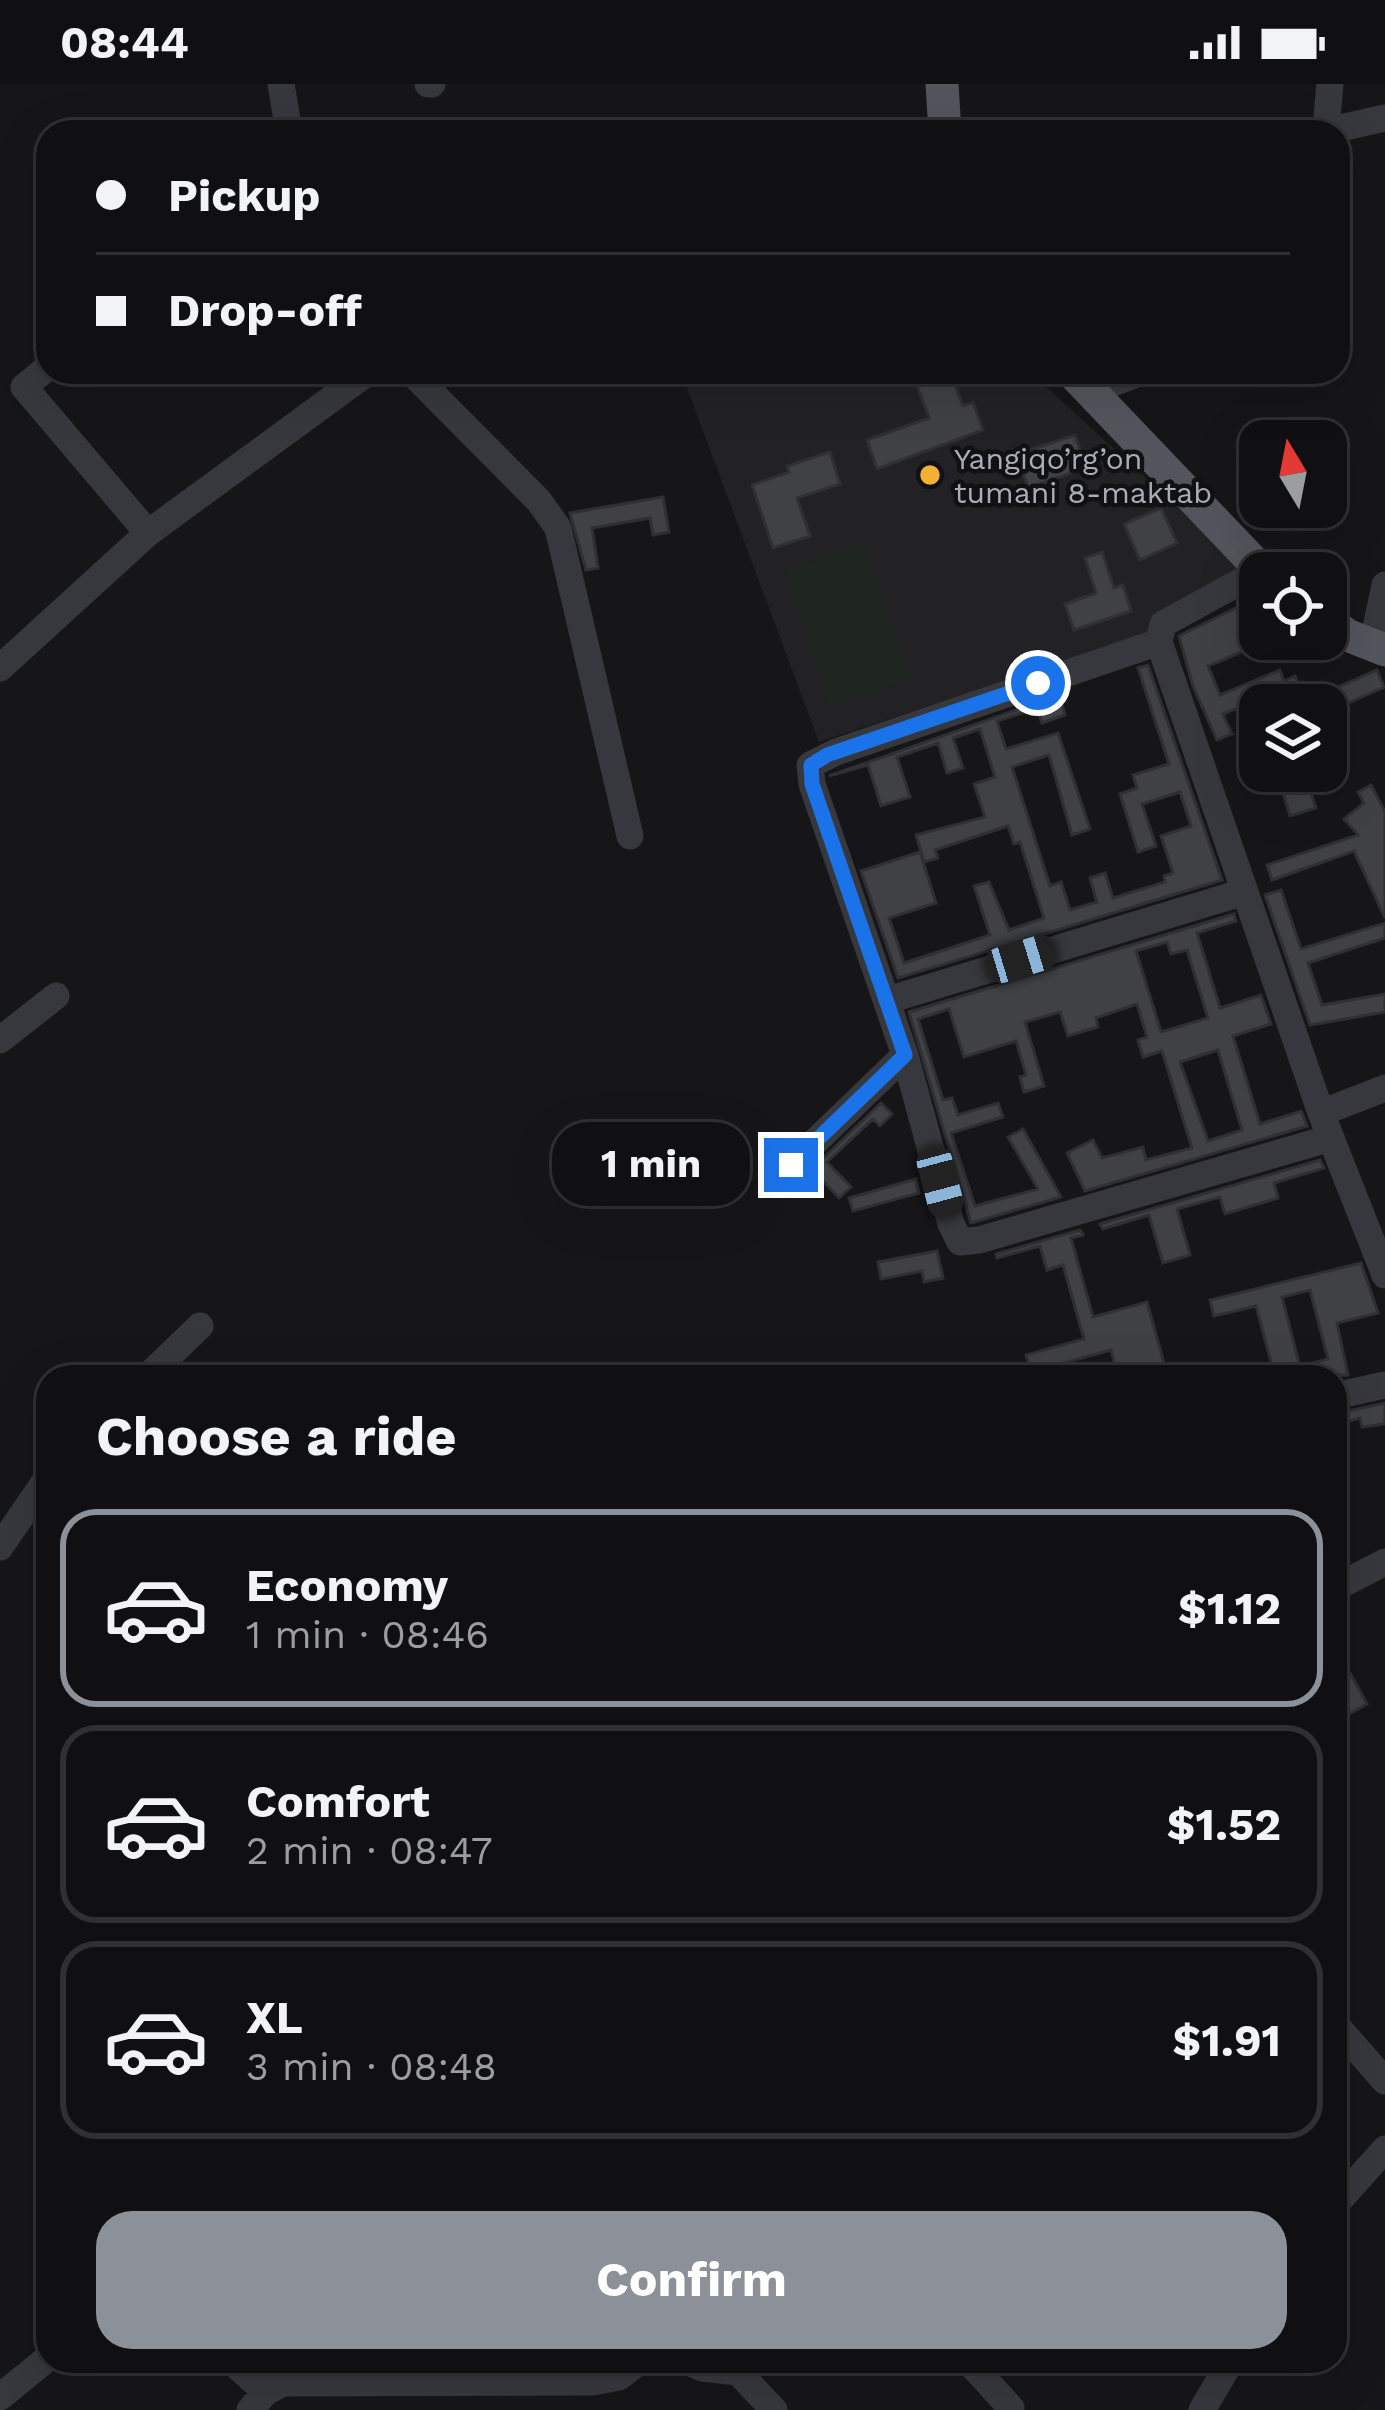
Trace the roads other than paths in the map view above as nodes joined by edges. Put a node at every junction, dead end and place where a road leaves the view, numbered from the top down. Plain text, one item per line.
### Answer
1 (280, 84) edge
2 (942, 84) edge
3 (1330, 84) edge
4 (1385, 118) edge
5 (287, 120) edge
6 (944, 120) edge
7 (1325, 120) edge
8 (1350, 125) edge
9 (36, 378) edge
10 (352, 384) edge
11 (423, 384) edge
12 (1085, 384) edge
13 (24, 387) junction
14 (0, 405) edge
15 (148, 532) junction
16 (1243, 552) edge
17 (1239, 584) edge
18 (1385, 586) edge
19 (1347, 631) edge
20 (1159, 642) junction
21 (1379, 649) edge
22 (0, 668) edge
23 (630, 836) dead end
24 (1244, 892) junction
25 (56, 996) dead end
26 (888, 1000) junction
27 (0, 1040) edge
28 (905, 1055) junction
29 (1385, 1088) edge
30 (1326, 1126) junction
31 (791, 1165) dead end
32 (1385, 1275) edge
33 (200, 1326) dead end
34 (159, 1365) edge
35 (1385, 1384) edge
36 (1347, 1393) edge
37 (36, 1494) edge
38 (0, 1547) edge
39 (1385, 1562) edge
40 (1347, 1582) edge
41 (1347, 2038) edge
42 (1385, 2081) edge
43 (1385, 2150) edge
44 (1347, 2192) edge
45 (36, 2368) edge
46 (240, 2373) edge
47 (625, 2373) edge
48 (739, 2373) edge
49 (979, 2373) edge
50 (1224, 2373) edge
51 (323, 2396) edge
52 (0, 2397) edge
53 (258, 2401) edge
54 (1011, 2408) edge
55 (774, 2410) edge
56 (1202, 2410) edge

1 - 5 street
2 - 6 main road
3 - 7 street
4 - 8 street
9 - 13 street
10 - 15 street
11 - 23 street
12 - 16 main road
13 - 14 street
13 - 15 street
15 - 22 street
17 - 20 street
18 - 21 street
19 - 21 main road
20 - 24 street
20 - 26 street
24 - 26 street
24 - 30 street
25 - 27 street
26 - 28 street
28 - 30 street
28 - 31 street
29 - 30 street
30 - 32 street
33 - 34 street
35 - 36 street
37 - 38 street
39 - 40 street
41 - 42 street
43 - 44 street
45 - 52 street
46 - 53 street
47 - 51 street
48 - 55 street
49 - 54 street
50 - 56 street
51 - 53 street

